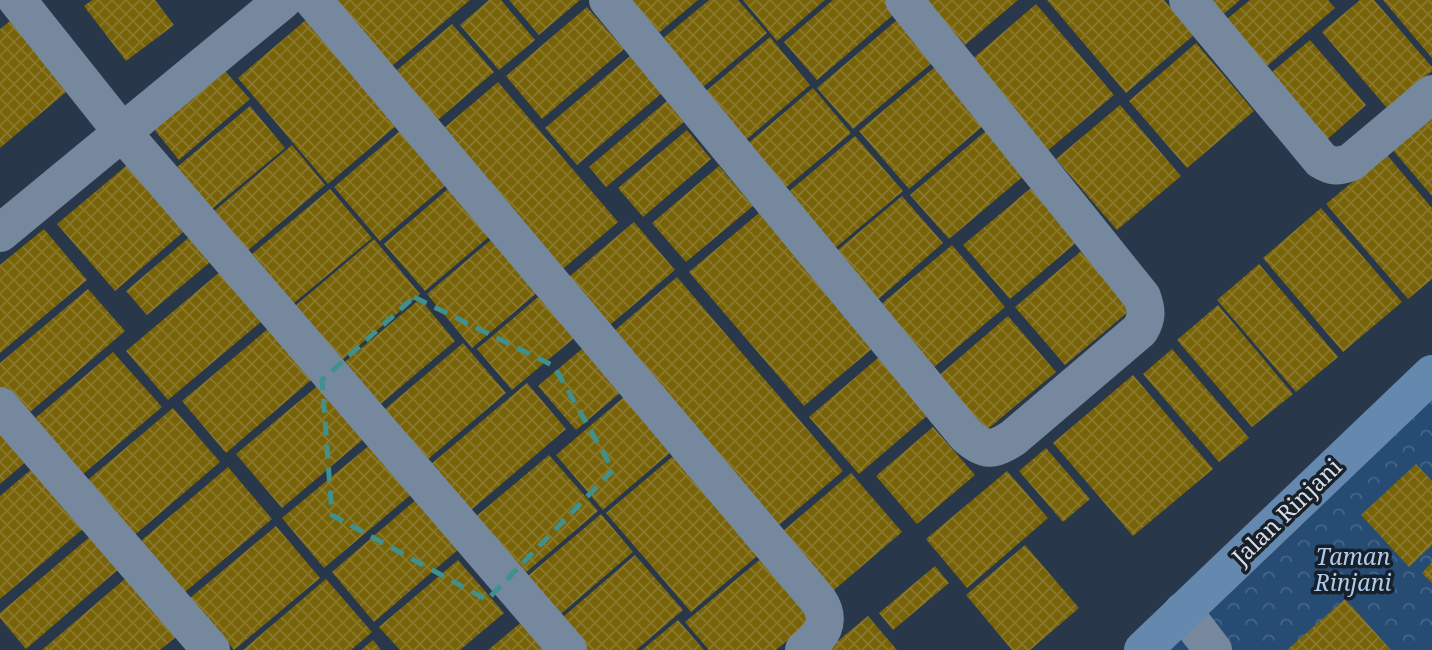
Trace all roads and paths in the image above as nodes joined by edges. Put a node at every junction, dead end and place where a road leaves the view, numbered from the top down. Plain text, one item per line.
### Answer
1 (17, 0) edge
2 (282, 0) edge
3 (313, 0) edge
4 (608, 0) edge
5 (904, 0) edge
6 (1188, 0) edge
7 (1432, 94) edge
8 (122, 132) junction
9 (0, 233) edge
10 (1432, 374) edge
11 (0, 406) edge
12 (1184, 611) junction
13 (211, 650) edge
14 (568, 650) edge
15 (804, 650) edge
16 (1143, 650) edge
17 (1213, 650) edge

1 - 8 street
2 - 8 street
3 - 15 street
4 - 5 street
6 - 7 street
8 - 9 street
8 - 14 street
10 - 12 street, Jalan Rinjani
11 - 13 street
12 - 16 street, Jalan Rinjani
12 - 17 street

